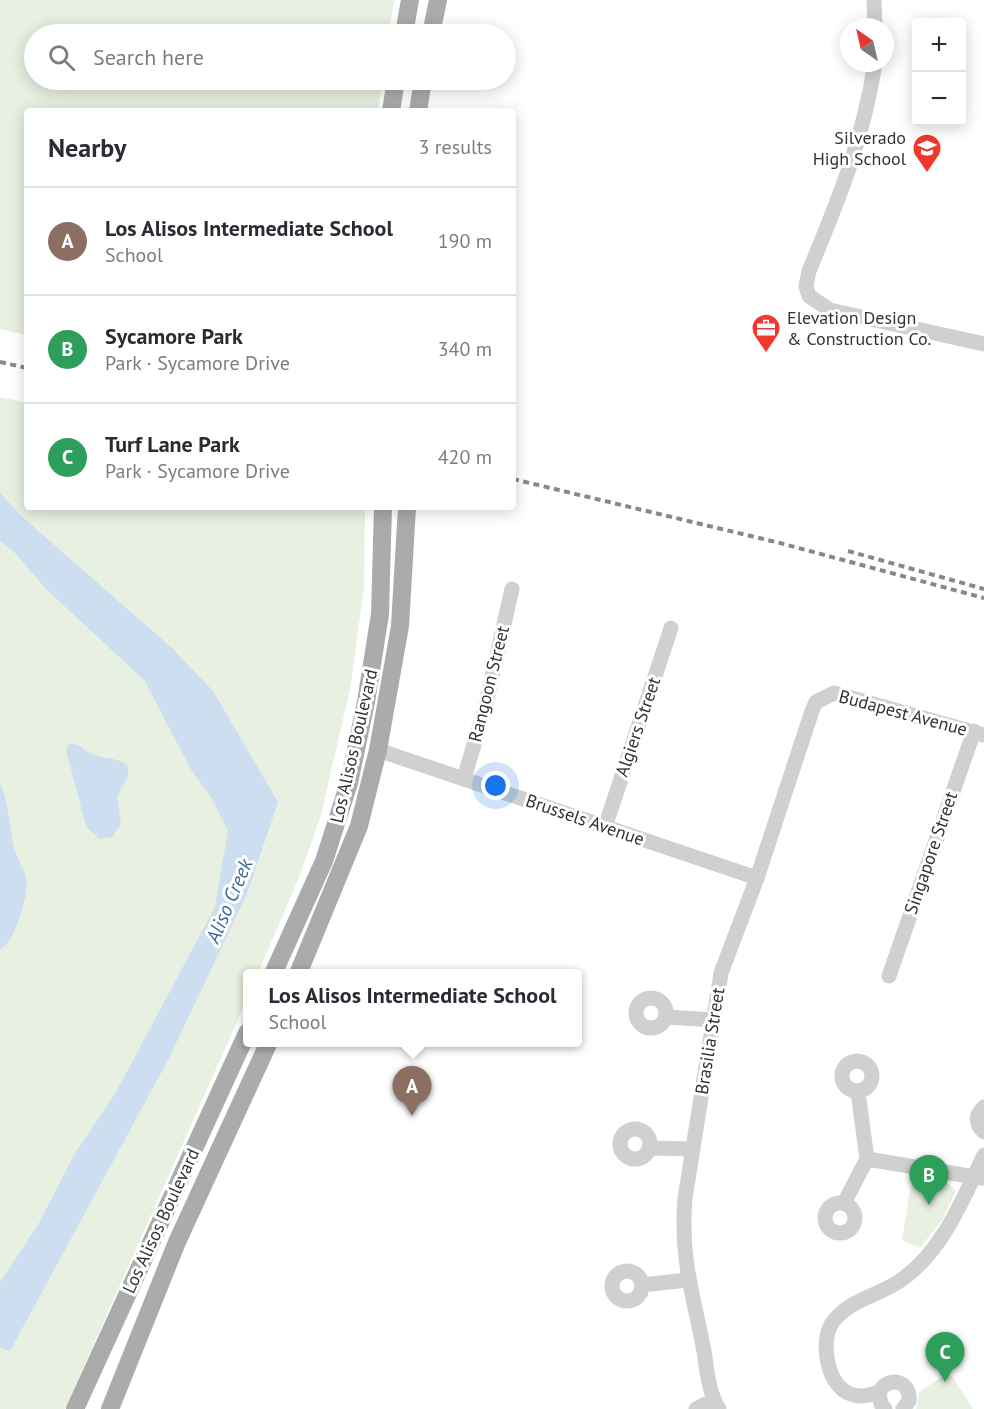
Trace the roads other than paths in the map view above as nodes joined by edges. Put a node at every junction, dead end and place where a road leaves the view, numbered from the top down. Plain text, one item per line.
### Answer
1 (410, 0) edge
2 (438, 0) edge
3 (874, 0) edge
4 (875, 18) edge
5 (406, 24) edge
6 (433, 24) edge
7 (872, 72) edge
8 (395, 90) edge
9 (421, 90) edge
10 (392, 108) edge
11 (418, 108) edge
12 (984, 344) edge
13 (383, 510) edge
14 (407, 510) edge
15 (512, 589) dead end
16 (671, 628) dead end
17 (822, 697) joint
18 (979, 733) edge
19 (378, 750) junction
20 (464, 778) junction
21 (604, 827) junction
22 (757, 878) junction
23 (275, 969) edge
24 (300, 969) edge
25 (889, 976) dead end
26 (666, 1017) dead end
27 (714, 1020) junction
28 (243, 1042) edge
29 (267, 1047) edge
30 (858, 1092) dead end
31 (984, 1107) edge
32 (984, 1132) edge
33 (649, 1148) dead end
34 (693, 1149) junction
35 (984, 1155) edge
36 (867, 1158) junction
37 (979, 1177) edge
38 (844, 1203) dead end
39 (687, 1280) junction
40 (642, 1285) dead end
41 (879, 1392) junction
42 (716, 1405) edge
43 (75, 1409) edge
44 (110, 1409) edge
45 (696, 1409) edge
46 (885, 1409) edge
47 (903, 1409) edge

1 - 5 main road
2 - 6 main road
3 - 4 street
7 - 12 street
8 - 10 main road
9 - 11 main road
13 - 23 main road, Los Alisos Boulevard
14 - 19 main road, Los Alisos Boulevard
15 - 20 street, Rangoon Street
16 - 21 street, Algiers Street
17 - 18 street, Budapest Avenue
17 - 22 street, Brasilia Street
18 - 25 street, Singapore Street
19 - 20 street, Brussels Avenue
19 - 24 main road, Los Alisos Boulevard
20 - 21 street, Brussels Avenue
21 - 22 street, Brussels Avenue
22 - 27 street, Brasilia Street
26 - 27 street
27 - 34 street, Brasilia Street
28 - 43 main road, Los Alisos Boulevard
29 - 44 main road, Los Alisos Boulevard
30 - 36 street
31 - 32 street
33 - 34 street
34 - 39 street, Brasilia Street
35 - 37 street
36 - 37 street
36 - 38 street
37 - 41 street
39 - 40 street
39 - 42 street, Brasilia Street
41 - 46 street
41 - 47 street
42 - 45 street

